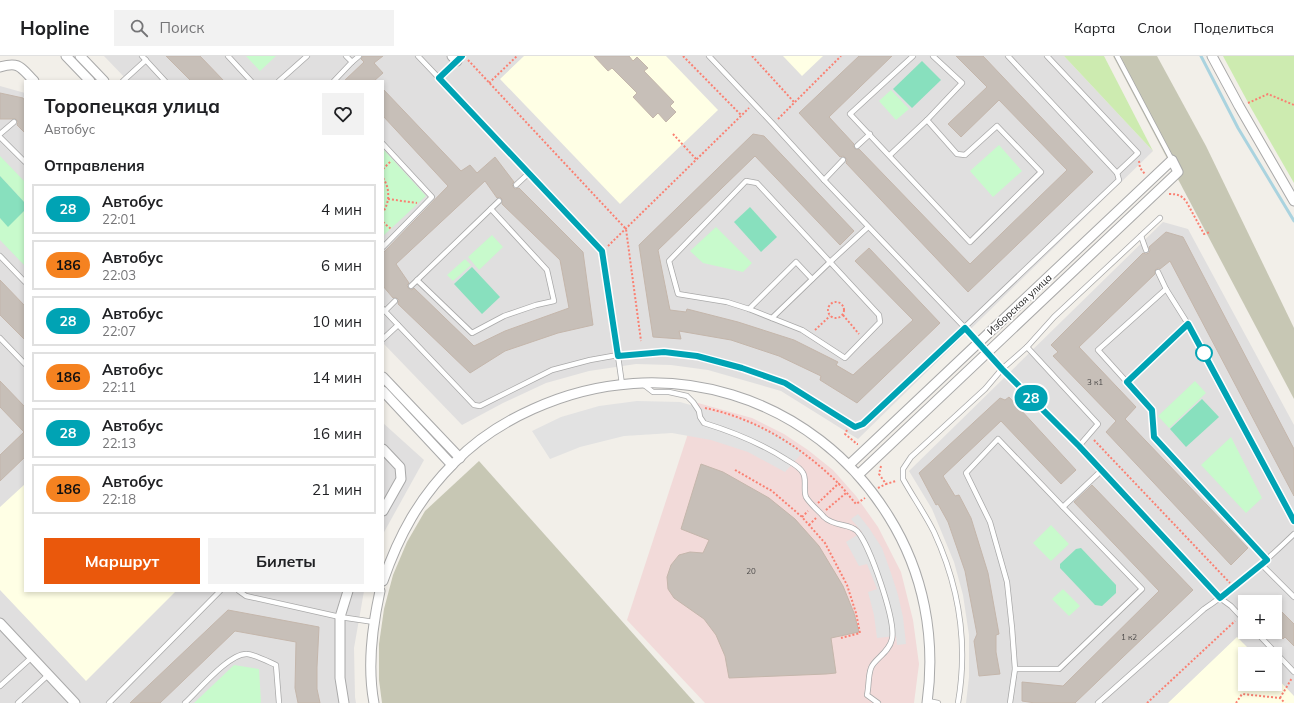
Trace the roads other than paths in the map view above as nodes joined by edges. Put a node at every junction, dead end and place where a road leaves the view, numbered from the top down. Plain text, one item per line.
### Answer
1 (66, 56) edge
2 (80, 56) edge
3 (228, 56) edge
4 (307, 56) edge
5 (346, 56) edge
6 (358, 56) edge
7 (418, 56) edge
8 (709, 56) edge
9 (913, 56) edge
10 (933, 56) edge
11 (1008, 56) edge
12 (1047, 56) edge
13 (1117, 56) edge
14 (1212, 56) edge
15 (459, 57) edge
16 (144, 58) edge
17 (352, 62) junction
18 (0, 67) edge
19 (439, 78) junction
20 (33, 80) edge
21 (89, 80) edge
22 (103, 80) edge
23 (125, 80) edge
24 (164, 80) edge
25 (250, 80) edge
26 (280, 80) edge
27 (335, 80) edge
28 (927, 120) junction
29 (14, 122) dead end
30 (870, 134) junction
31 (0, 136) edge
32 (384, 145) edge
33 (857, 146) dead end
34 (890, 155) junction
35 (843, 160) dead end
36 (1172, 160) junction
37 (24, 161) edge
38 (529, 173) junction
39 (1118, 173) junction
40 (824, 180) junction
41 (516, 185) dead end
42 (499, 201) dead end
43 (1294, 201) edge
44 (492, 209) junction
45 (1160, 218) dead end
46 (868, 227) junction
47 (1141, 236) junction
48 (384, 247) edge
49 (1146, 250) dead end
50 (0, 256) edge
51 (830, 262) junction
52 (1158, 272) dead end
53 (812, 279) junction
54 (417, 280) junction
55 (24, 281) edge
56 (411, 286) dead end
57 (1166, 289) junction
58 (395, 301) dead end
59 (749, 309) junction
60 (384, 310) edge
61 (772, 318) junction
62 (398, 324) junction
63 (1188, 324) junction
64 (965, 328) junction
65 (384, 337) edge
66 (0, 338) edge
67 (978, 342) junction
68 (1027, 346) junction
69 (988, 352) junction
70 (618, 356) junction
71 (24, 363) edge
72 (1002, 369) junction
73 (384, 378) edge
74 (1127, 382) junction
75 (641, 383) junction
76 (622, 384) junction
77 (384, 392) edge
78 (1079, 446) junction
79 (384, 450) edge
80 (460, 458) junction
81 (452, 465) junction
82 (849, 465) junction
83 (1102, 470) junction
84 (858, 475) junction
85 (1063, 507) junction
86 (384, 509) edge
87 (1294, 521) edge
88 (1294, 534) edge
89 (1267, 560) junction
90 (1262, 565) junction
91 (384, 578) edge
92 (219, 592) edge
93 (240, 592) edge
94 (348, 592) edge
95 (380, 592) edge
96 (1294, 597) edge
97 (1220, 598) junction
98 (1238, 614) edge
99 (340, 617) junction
100 (374, 622) junction
101 (0, 623) edge
102 (1262, 639) edge
103 (32, 657) junction
104 (1015, 669) junction
105 (1294, 674) edge
106 (48, 675) junction
107 (0, 686) edge
108 (928, 702) edge
109 (18, 703) edge
110 (75, 703) edge
111 (109, 703) edge
112 (185, 703) edge
113 (278, 703) edge
114 (344, 703) edge
115 (374, 703) edge
116 (878, 703) edge
117 (938, 703) edge
118 (958, 703) edge
119 (1010, 703) edge
120 (1098, 703) edge

1 - 21 street
2 - 22 street
3 - 25 lane
4 - 26 lane
5 - 17 lane
6 - 17 lane
7 - 19 lane
8 - 40 lane
9 - 30 lane
10 - 28 lane
11 - 39 lane
12 - 39 lane
13 - 36 lane
14 - 43 street
15 - 19 lane
16 - 23 lane
16 - 24 lane
17 - 27 lane
18 - 20 street
19 - 38 lane
28 - 34 lane
28 - 34 lane
29 - 31 lane
30 - 33 lane
30 - 34 lane
31 - 37 lane
32 - 48 lane
35 - 40 lane
36 - 67 street, Изборская улица
36 - 69 street, Изборская улица
38 - 41 lane
38 - 70 lane
39 - 64 lane
40 - 46 lane
42 - 44 lane
44 - 54 lane
44 - 54 lane
45 - 47 lane
46 - 51 lane
46 - 64 lane
47 - 49 lane
47 - 68 lane
50 - 55 lane
51 - 53 lane
51 - 59 lane
51 - 61 lane
52 - 57 lane
53 - 59 lane
53 - 61 lane
54 - 56 lane
57 - 63 lane
57 - 74 lane
58 - 60 lane
59 - 61 lane
60 - 62 lane
62 - 65 lane
62 - 70 lane
63 - 74 lane
63 - 87 lane
64 - 67 lane
64 - 70 lane
66 - 71 lane
67 - 69 lane
67 - 82 street, Изборская улица
68 - 72 lane
68 - 78 lane
69 - 72 lane
69 - 84 street, Изборская улица
70 - 76 lane
72 - 78 lane
72 - 118 lane
73 - 80 street
74 - 89 lane
75 - 76 street
75 - 82 street
75 - 116 lane
76 - 80 street
77 - 81 street
78 - 83 lane
79 - 86 street
80 - 81 street
81 - 91 street
82 - 84 street
83 - 85 lane
83 - 97 lane
84 - 108 street
85 - 104 lane
85 - 104 lane
88 - 89 lane
89 - 90 lane
90 - 96 lane
90 - 97 lane
92 - 111 lane
93 - 99 lane
94 - 99 street
95 - 100 street
97 - 98 lane
97 - 120 lane
99 - 100 lane
99 - 114 street
100 - 115 street
101 - 103 street
102 - 105 lane
103 - 106 street
103 - 107 lane
104 - 119 lane
106 - 109 lane
106 - 110 street
108 - 117 lane
112 - 113 lane

